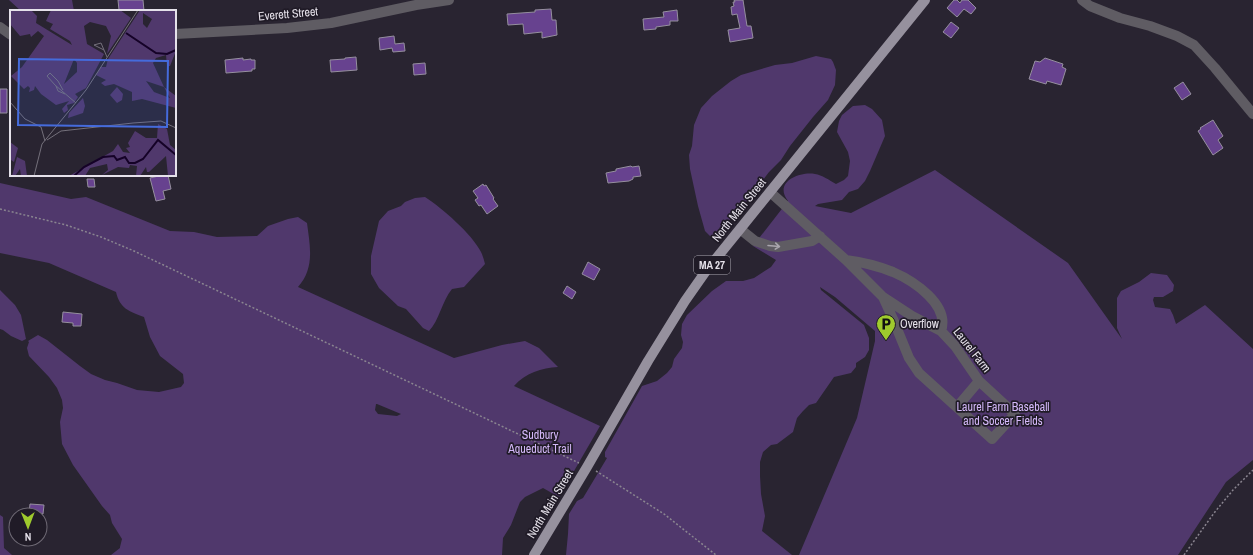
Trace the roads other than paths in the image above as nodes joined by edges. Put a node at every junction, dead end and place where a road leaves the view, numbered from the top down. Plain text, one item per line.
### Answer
1 (448, 0) edge
2 (925, 0) edge
3 (1082, 0) edge
4 (0, 27) edge
5 (10, 34) edge
6 (176, 34) edge
7 (1253, 114) edge
8 (770, 192) junction
9 (740, 229) junction
10 (820, 236) junction
11 (846, 260) junction
12 (882, 297) junction
13 (941, 331) junction
14 (979, 381) junction
15 (956, 407) junction
16 (534, 555) edge

1 - 6 street, Everett Street
2 - 8 main road, North Main Street / MA 27
3 - 7 street
4 - 5 street
8 - 9 main road, North Main Street / MA 27
8 - 10 street, Laurel Farm
9 -> 10 street
9 - 16 main road, North Main Street / MA 27
10 - 11 street, Laurel Farm
11 - 12 street, Laurel Farm
11 - 13 street
12 - 13 street, Laurel Farm
12 - 15 street, Laurel Farm
13 - 14 street, Laurel Farm
14 - 15 street
14 - 15 street, Laurel Farm

